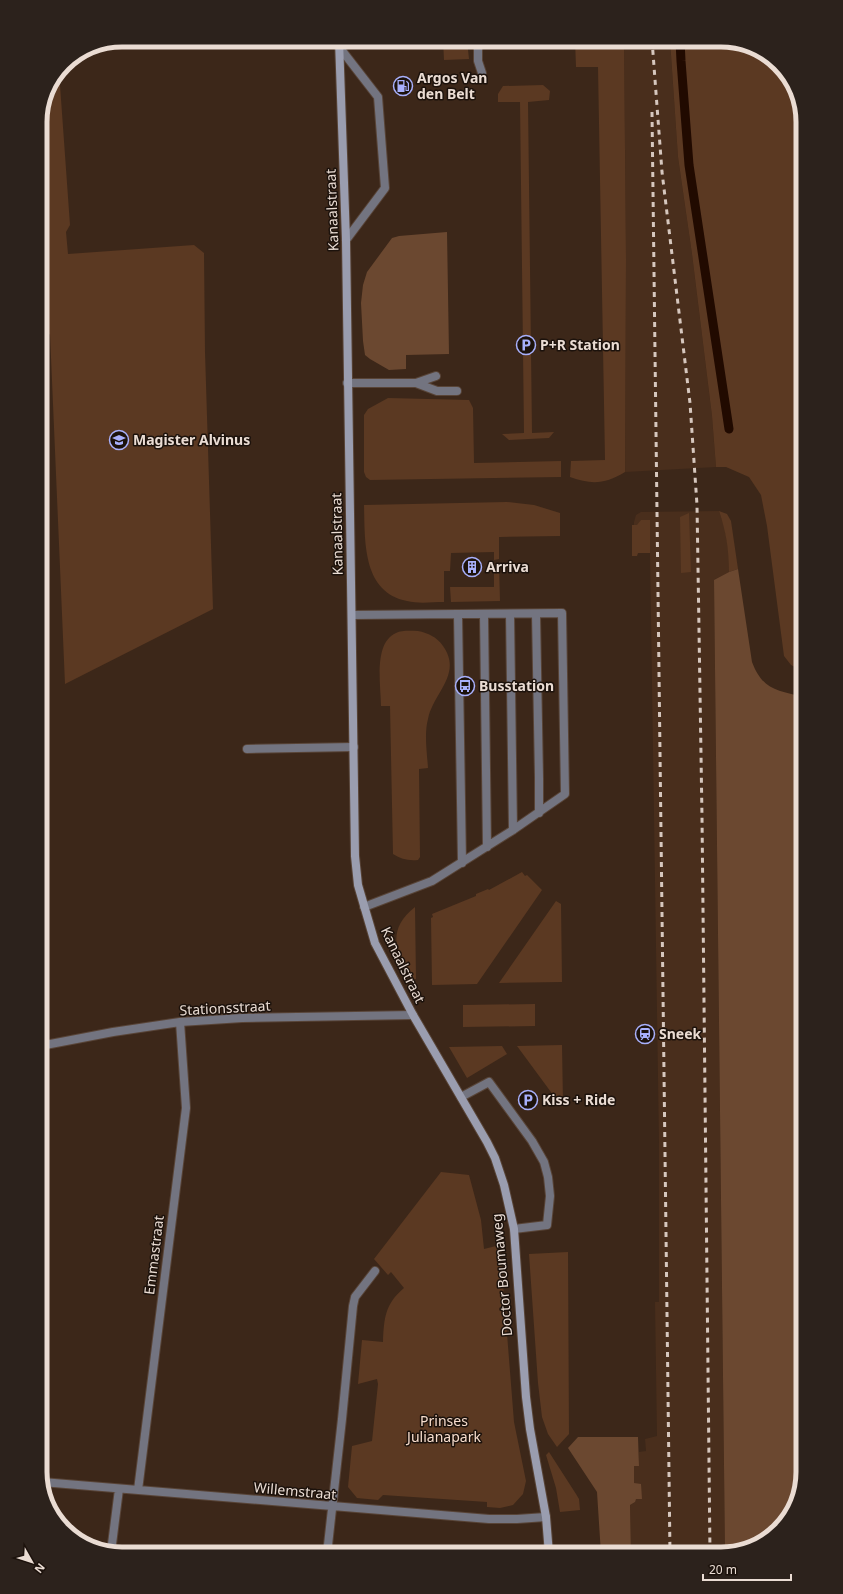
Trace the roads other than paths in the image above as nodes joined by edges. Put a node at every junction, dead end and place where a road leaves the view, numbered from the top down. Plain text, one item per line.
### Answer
1 (339, 47) edge
2 (341, 47) edge
3 (478, 47) edge
4 (482, 73) dead end
5 (346, 240) junction
6 (436, 376) dead end
7 (347, 383) junction
8 (416, 383) junction
9 (457, 391) dead end
10 (484, 614) junction
11 (510, 614) junction
12 (536, 614) junction
13 (352, 615) junction
14 (458, 615) junction
15 (354, 747) junction
16 (247, 749) dead end
17 (539, 812) junction
18 (513, 830) junction
19 (487, 847) junction
20 (462, 863) junction
21 (364, 907) junction
22 (413, 1015) junction
23 (180, 1022) junction
24 (47, 1045) edge
25 (461, 1097) junction
26 (514, 1229) junction
27 (374, 1271) dead end
28 (48, 1483) edge
29 (119, 1489) junction
30 (138, 1490) junction
31 (332, 1507) junction
32 (546, 1517) junction
33 (112, 1546) edge
34 (328, 1547) edge
35 (548, 1547) edge

1 - 5 main road, Kanaalstraat
2 - 5 street
3 - 4 street
5 - 7 main road, Kanaalstraat
6 - 8 street
7 - 8 street
7 - 13 main road, Kanaalstraat
8 - 9 street
10 - 11 street
10 - 14 street
10 - 19 street
11 - 12 street
11 - 18 street
12 - 17 street
12 - 17 street
13 - 14 street
13 - 15 main road, Kanaalstraat
14 - 20 street
15 - 16 street
15 - 21 main road, Kanaalstraat
17 - 18 street
18 - 19 street
19 - 20 street
20 - 21 street
21 - 22 main road, Kanaalstraat
22 - 23 street, Stationsstraat
22 - 25 main road, Doctor Boumaweg
23 - 24 street, Stationsstraat
23 - 30 street, Emmastraat
25 - 26 main road, Doctor Boumaweg
25 - 26 street
26 - 32 main road, Doctor Boumaweg
27 - 31 street
28 - 29 street, Willemstraat
29 - 30 street, Willemstraat
29 - 33 street
30 - 31 street, Willemstraat
31 - 32 street, Willemstraat
31 - 34 street
32 - 35 main road, Doctor Boumaweg

